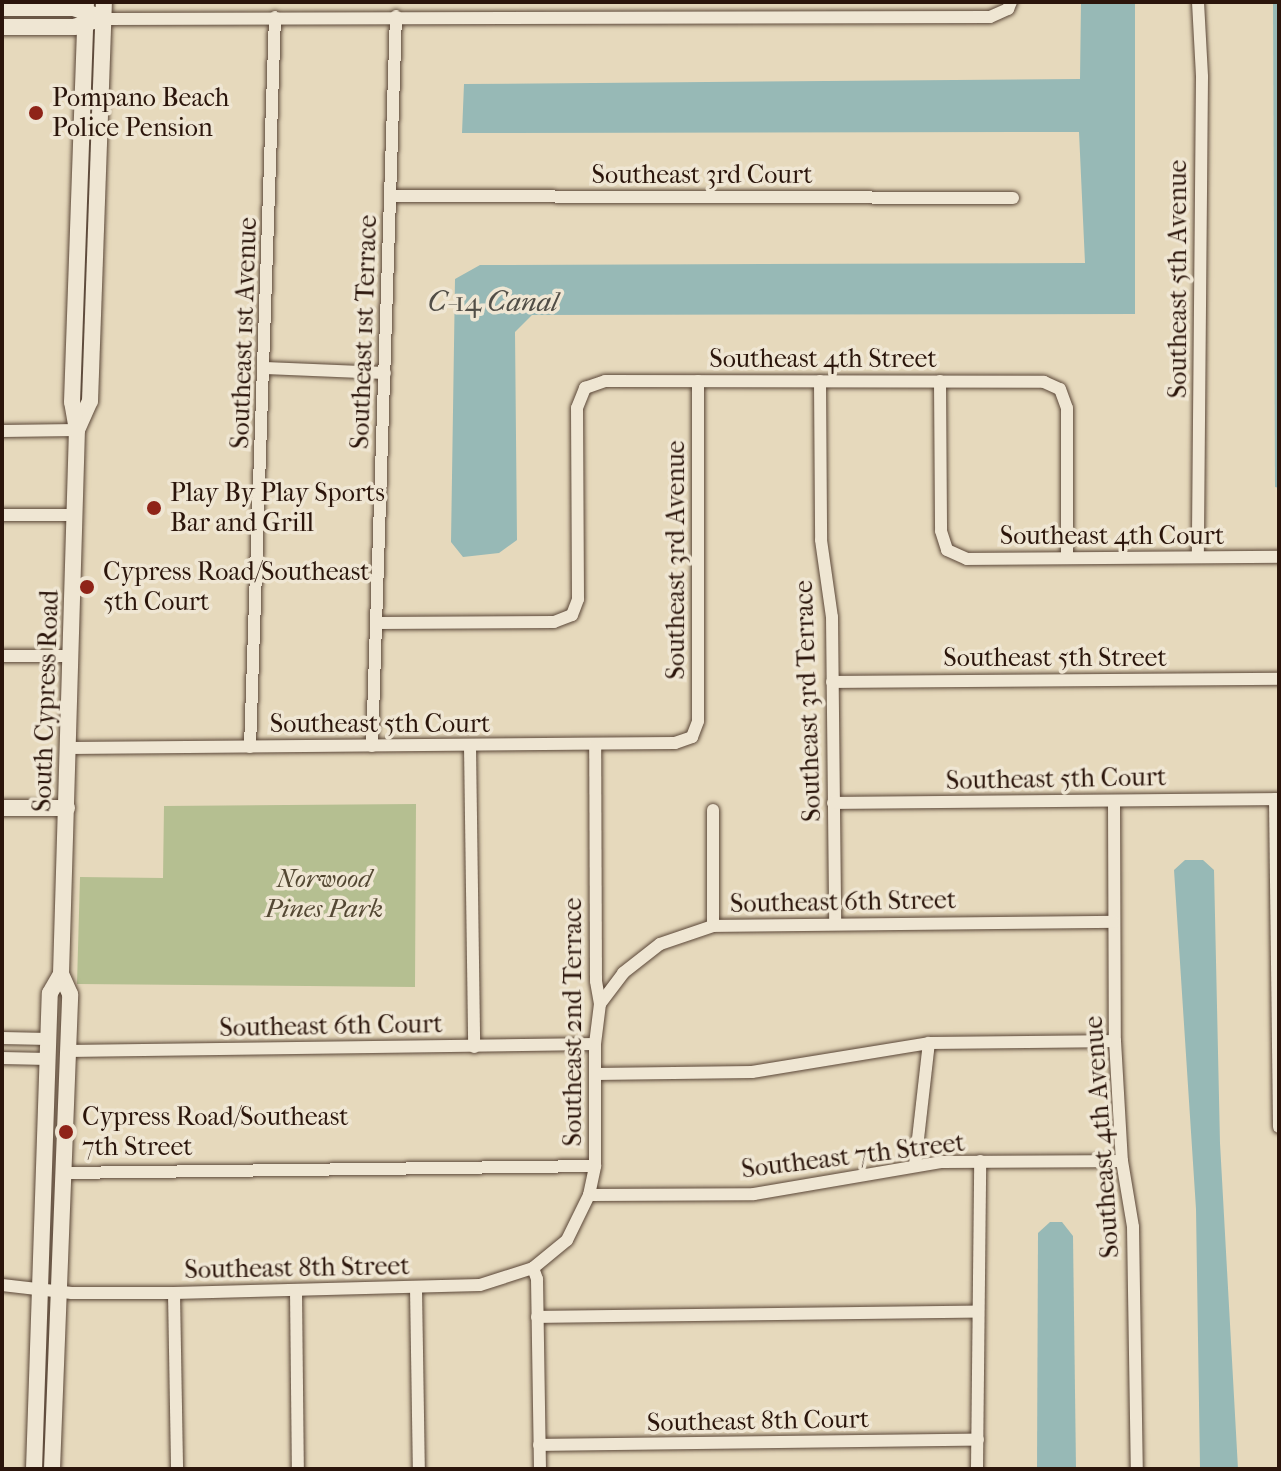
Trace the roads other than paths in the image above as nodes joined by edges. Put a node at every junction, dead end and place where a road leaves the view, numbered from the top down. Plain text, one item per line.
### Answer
1 (254, 2) edge
2 (497, 2) edge
3 (666, 2) edge
4 (840, 2) edge
5 (1198, 2) edge
6 (1010, 5) edge
7 (2, 8) edge
8 (104, 10) edge
9 (85, 12) edge
10 (396, 16) junction
11 (497, 16) junction
12 (666, 16) junction
13 (275, 17) junction
14 (840, 17) junction
15 (254, 18) junction
16 (2, 27) edge
17 (392, 196) junction
18 (1013, 198) dead end
19 (265, 368) junction
20 (385, 373) junction
21 (698, 381) junction
22 (820, 381) junction
23 (940, 381) junction
24 (77, 430) junction
25 (2, 431) edge
26 (2, 515) edge
27 (75, 515) junction
28 (1198, 557) junction
29 (1279, 557) edge
30 (1067, 558) junction
31 (376, 623) junction
32 (2, 656) edge
33 (71, 656) junction
34 (1279, 679) edge
35 (832, 682) junction
36 (692, 737) joint
37 (595, 744) junction
38 (372, 746) junction
39 (470, 746) junction
40 (250, 747) junction
41 (68, 748) junction
42 (1277, 799) edge
43 (1114, 801) junction
44 (833, 803) junction
45 (2, 808) edge
46 (67, 808) junction
47 (713, 810) dead end
48 (1114, 922) junction
49 (835, 924) junction
50 (713, 926) junction
51 (61, 974) junction
52 (600, 1004) junction
53 (2, 1038) edge
54 (49, 1039) junction
55 (1115, 1041) junction
56 (929, 1043) junction
57 (595, 1044) junction
58 (474, 1047) junction
59 (67, 1051) junction
60 (2, 1058) edge
61 (48, 1059) junction
62 (595, 1074) junction
63 (1279, 1127) edge
64 (980, 1161) junction
65 (1122, 1161) junction
66 (915, 1165) junction
67 (595, 1166) junction
68 (63, 1173) junction
69 (589, 1195) junction
70 (533, 1268) junction
71 (2, 1285) edge
72 (40, 1288) junction
73 (416, 1288) junction
74 (58, 1291) junction
75 (296, 1291) junction
76 (174, 1293) junction
77 (977, 1312) junction
78 (537, 1317) junction
79 (978, 1440) junction
80 (539, 1445) junction
81 (34, 1469) edge
82 (52, 1469) edge
83 (177, 1469) edge
84 (298, 1469) edge
85 (419, 1469) edge
86 (540, 1469) edge
87 (977, 1469) edge
88 (1137, 1469) edge

1 - 15 street
2 - 11 street
3 - 12 street
4 - 14 street
5 - 28 street, Southeast 5th Avenue
6 - 14 street
7 - 9 street
8 - 9 street
8 - 15 street
8 - 24 street, South Cypress Road
9 - 16 street
9 - 24 street, South Cypress Road
10 - 11 street
10 - 13 street
10 - 17 street, Southeast 1st Terrace
11 - 12 street
12 - 14 street
13 - 15 street
13 - 19 street, Southeast 1st Avenue
17 - 18 street, Southeast 3rd Court
17 - 20 street, Southeast 1st Terrace
19 - 20 street
19 - 40 street, Southeast 1st Avenue
20 - 31 street, Southeast 1st Terrace
21 - 22 street, Southeast 4th Street
21 - 31 street, Southeast 4th Street
21 - 36 street, Southeast 3rd Avenue
22 - 23 street, Southeast 4th Street
22 - 35 street, Southeast 3rd Terrace
23 - 30 street, Southeast 4th Street
23 - 30 street, Southeast 4th Court
24 - 25 street
24 - 27 street, South Cypress Road
26 - 27 street
27 - 33 street, South Cypress Road
28 - 29 street, Southeast 4th Court
28 - 30 street, Southeast 4th Court
31 - 38 street, Southeast 1st Terrace
32 - 33 street
33 - 41 street, South Cypress Road
34 - 35 street, Southeast 5th Street
35 - 44 street, Southeast 3rd Terrace
36 - 37 street, Southeast 5th Court
37 - 39 street, Southeast 5th Court
37 - 52 street, Southeast 2nd Terrace
38 - 39 street, Southeast 5th Court
38 - 40 street, Southeast 5th Court
39 - 58 street
40 - 41 street, Southeast 5th Court
41 - 46 street, South Cypress Road
42 - 43 street, Southeast 5th Court
42 - 63 street
43 - 44 street, Southeast 5th Court
43 - 48 street, Southeast 4th Avenue
44 - 49 street, Southeast 3rd Terrace
45 - 46 street
46 - 51 street, South Cypress Road
47 - 50 street
48 - 49 street, Southeast 6th Street
48 - 55 street, Southeast 4th Avenue
49 - 50 street, Southeast 6th Street
50 - 52 street, Southeast 6th Street
51 - 54 street, South Cypress Road
51 - 59 street, South Cypress Road
52 - 57 street, Southeast 2nd Terrace
53 - 54 street
54 - 61 street, South Cypress Road
55 - 56 street
55 - 65 street, Southeast 4th Avenue
56 - 62 street
56 - 66 street
57 - 58 street, Southeast 6th Court
57 - 62 street, Southeast 2nd Terrace
58 - 59 street, Southeast 6th Court
59 - 68 street, South Cypress Road
60 - 61 street
61 - 72 street, South Cypress Road
62 - 67 street, Southeast 2nd Terrace
64 - 65 street, Southeast 7th Street
64 - 66 street, Southeast 7th Street
64 - 77 street
65 - 88 street, Southeast 4th Avenue
66 - 69 street, Southeast 7th Street
67 - 68 street
67 - 69 street, Southeast 2nd Terrace
68 - 74 street, South Cypress Road
69 - 70 street, Southeast 2nd Terrace
70 - 73 street, Southeast 8th Street
70 - 78 street
71 - 72 street, Southeast 8th Street
72 - 74 street, Southeast 8th Street
72 - 81 street, South Cypress Road
73 - 75 street, Southeast 8th Street
73 - 85 street
74 - 76 street, Southeast 8th Street
74 - 82 street, South Cypress Road
75 - 76 street, Southeast 8th Street
75 - 84 street
76 - 83 street
77 - 78 street
77 - 79 street
78 - 80 street
79 - 80 street, Southeast 8th Court
79 - 87 street
80 - 86 street

